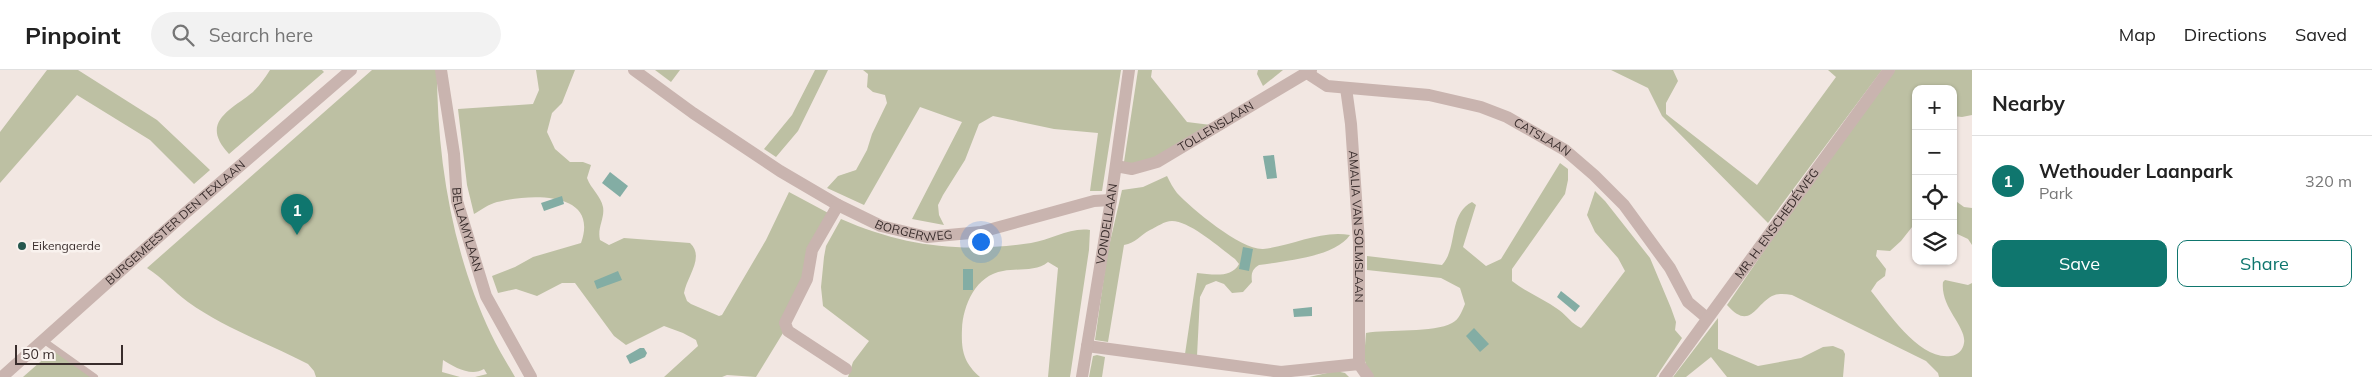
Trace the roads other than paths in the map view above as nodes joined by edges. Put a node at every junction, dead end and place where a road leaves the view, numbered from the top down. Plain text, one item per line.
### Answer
1 (351, 70) edge
2 (441, 70) edge
3 (634, 70) edge
4 (1129, 70) edge
5 (1889, 70) edge
6 (1309, 72) edge
7 (1346, 88) junction
8 (1116, 166) junction
9 (1111, 200) junction
10 (838, 205) junction
11 (1707, 318) junction
12 (43, 340) junction
13 (1087, 346) junction
14 (1359, 364) junction
15 (846, 369) dead end
16 (2, 377) edge
17 (96, 377) edge
18 (531, 377) edge
19 (1082, 377) edge
20 (1368, 377) edge
21 (1665, 377) edge

1 - 12 street, BURGEMEESTER DEN TEXLAAN
2 - 18 street, BELLAMYLAAN
3 - 10 street, BORGERWEG
4 - 8 street, VONDELLAAN
5 - 11 street, MR. H. ENSCHEDÉWEG
6 - 7 street, CATSLAAN
6 - 8 street, TOLLENSLAAN
7 - 11 street, CATSLAAN
7 - 14 street, AMALIA VAN SOLMSLAAN
8 - 9 street, VONDELLAAN
9 - 10 street, BORGERWEG
9 - 13 street, VONDELLAAN
10 - 15 street
11 - 21 street, MR. H. ENSCHEDÉWEG
12 - 16 street, BURGEMEESTER DEN TEXLAAN
12 - 17 lane
13 - 14 street
13 - 19 street, VONDELLAAN
14 - 20 street

